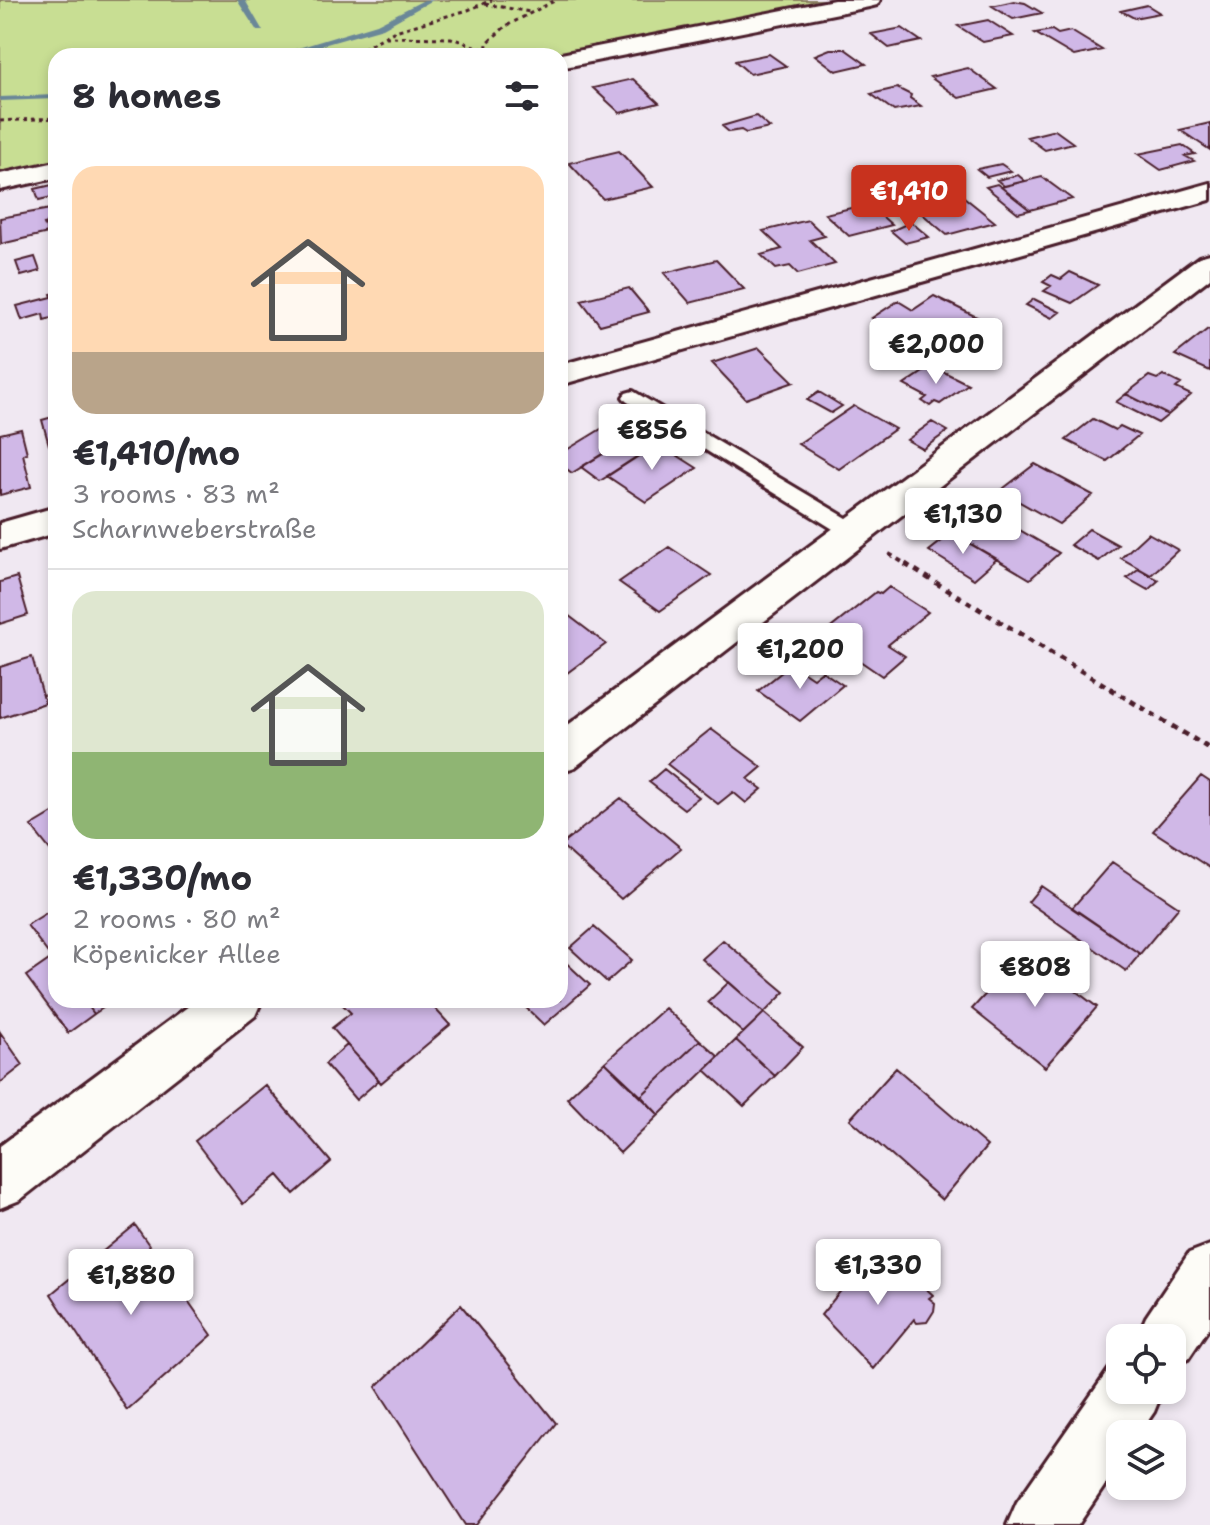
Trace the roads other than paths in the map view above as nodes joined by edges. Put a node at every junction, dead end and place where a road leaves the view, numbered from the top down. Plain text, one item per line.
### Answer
1 (869, 0) edge
2 (568, 59) edge
3 (48, 172) edge
4 (0, 182) edge
5 (1210, 191) edge
6 (1210, 263) edge
7 (568, 373) edge
8 (633, 397) dead end
9 (48, 522) edge
10 (854, 532) junction
11 (0, 536) edge
12 (568, 749) edge
13 (226, 1008) edge
14 (0, 1180) edge
15 (1210, 1274) edge
16 (1176, 1324) edge
17 (1122, 1404) edge
18 (1040, 1525) edge

1 - 2 street
3 - 4 street
5 - 7 street
6 - 10 street
8 - 10 lane
9 - 11 street
10 - 12 street
13 - 14 street
15 - 16 street
17 - 18 street

